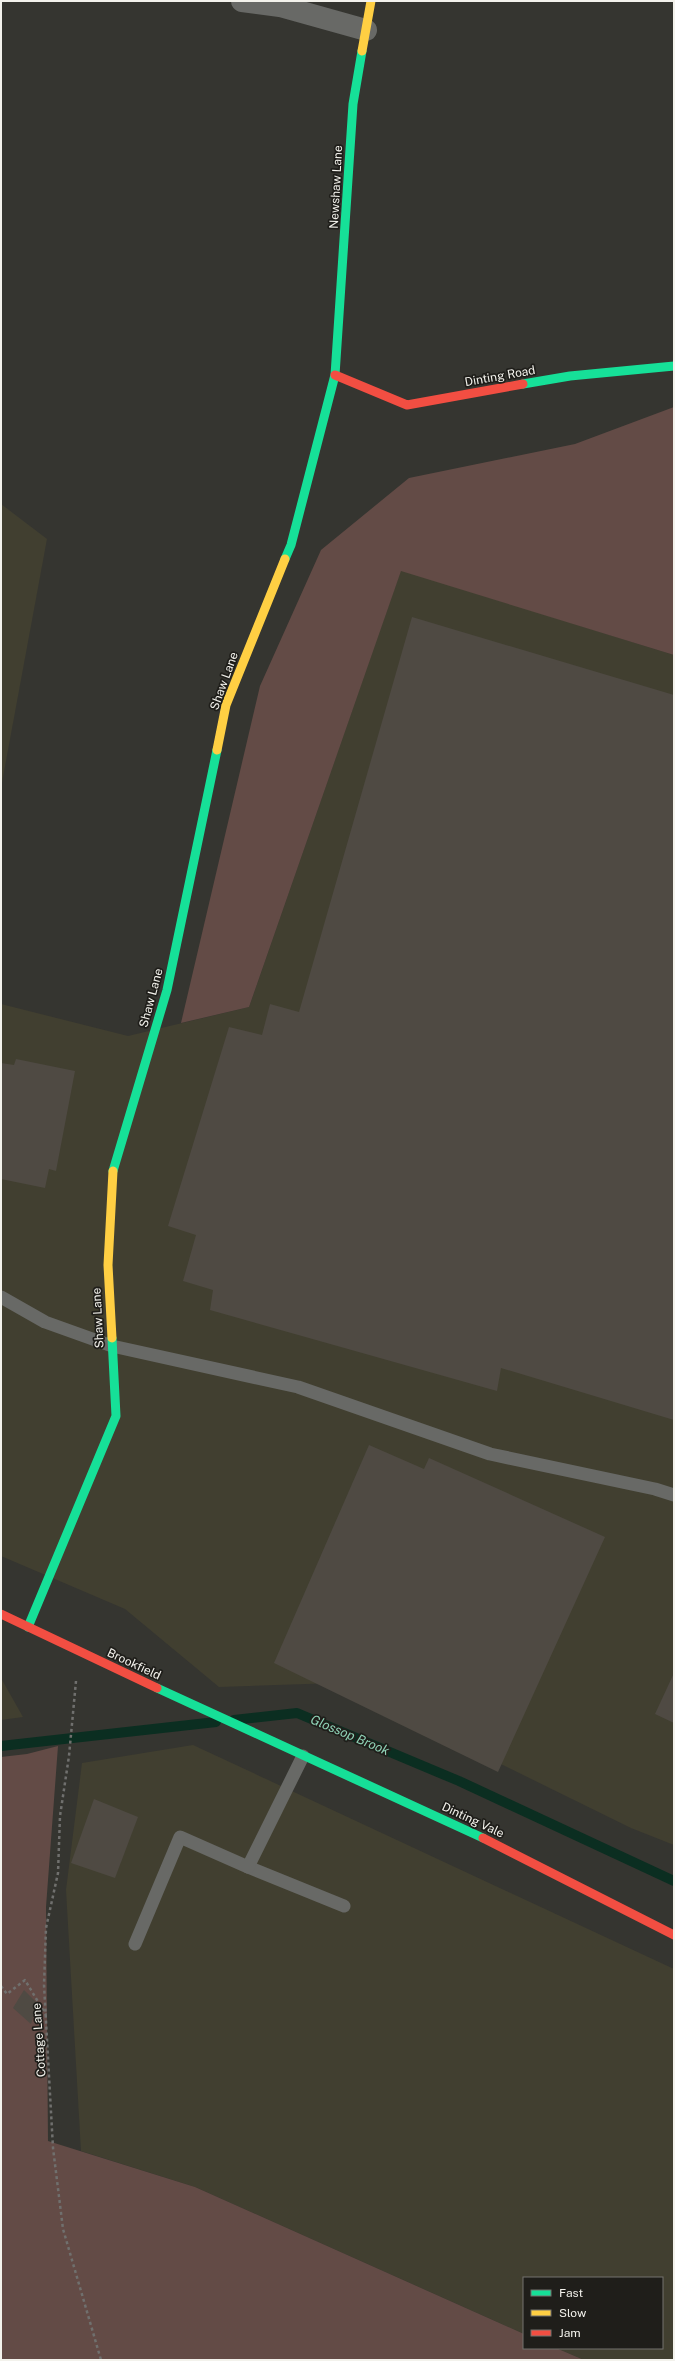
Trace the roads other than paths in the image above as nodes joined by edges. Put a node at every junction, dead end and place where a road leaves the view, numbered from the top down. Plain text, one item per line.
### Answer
1 (242, 1) edge
2 (371, 1) edge
3 (366, 30) junction
4 (674, 366) edge
5 (335, 375) junction
6 (1, 1297) edge
7 (112, 1346) junction
8 (674, 1495) edge
9 (1, 1614) edge
10 (28, 1626) junction
11 (257, 1735) joint
12 (303, 1756) junction
13 (248, 1867) junction
14 (344, 1906) dead end
15 (674, 1935) edge
16 (135, 1944) dead end

1 - 3 street
2 - 3 street, Newshaw Lane
3 - 5 street, Newshaw Lane
4 - 5 street, Dinting Road
5 - 7 street, Shaw Lane
6 - 7 lane
7 - 8 lane
7 - 10 street, Shaw Lane
9 - 10 street, Brookfield
10 - 11 street, Brookfield
11 - 12 street, Dinting Vale
12 - 13 lane
12 - 15 street, Dinting Vale
13 - 14 lane
13 - 16 lane

